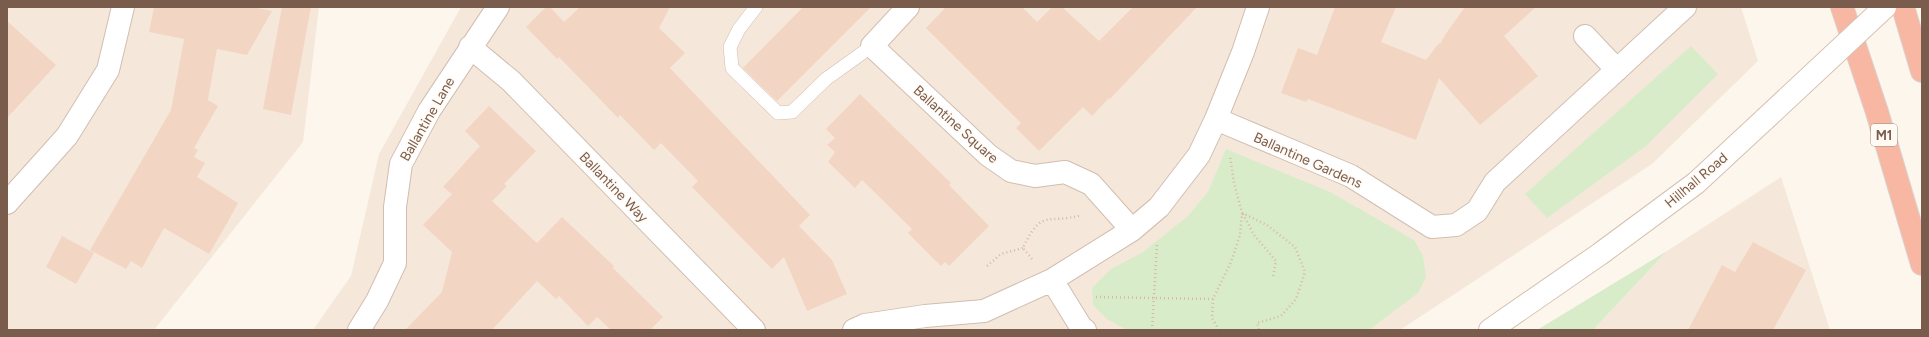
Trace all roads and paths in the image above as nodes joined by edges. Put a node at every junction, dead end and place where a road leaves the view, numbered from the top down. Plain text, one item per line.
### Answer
1 (123, 7) edge
2 (498, 7) edge
3 (756, 7) edge
4 (908, 7) edge
5 (1258, 7) edge
6 (1685, 7) edge
7 (1842, 7) edge
8 (1885, 7) edge
9 (1903, 7) edge
10 (1585, 36) dead end
11 (872, 46) junction
12 (470, 47) junction
13 (1617, 70) junction
14 (1922, 71) edge
15 (1216, 119) junction
16 (1236, 128) junction
17 (1105, 199) junction
18 (7, 203) edge
19 (1158, 207) junction
20 (1242, 213) junction
21 (1132, 230) junction
22 (1023, 248) junction
23 (1922, 264) edge
24 (987, 266) dead end
25 (1273, 277) dead end
26 (1057, 288) junction
27 (1154, 298) junction
28 (1213, 299) junction
29 (359, 330) edge
30 (754, 330) edge
31 (854, 330) edge
32 (1085, 330) edge
33 (1152, 330) edge
34 (1219, 330) edge
35 (1259, 330) edge
36 (1490, 330) edge

1 - 18 street
2 - 12 street
3 - 11 lane
4 - 11 street
5 - 15 street
6 - 13 street, Ballantine Gardens
7 - 23 highway, M1
8 - 36 street, Hillhall Road, bridge
9 - 14 highway
10 - 13 street
11 - 17 street, Ballantine Square
12 - 29 street, Ballantine Lane
12 - 30 street, Ballantine Way
13 - 16 street, Ballantine Gardens
15 - 16 street, Ballantine Gardens
15 - 19 street
16 - 20 path
17 - 21 street, Ballantine Square
17 - 22 path
19 - 21 street
19 - 27 path
20 - 25 path
20 - 28 path
20 - 35 path
21 - 26 street
22 - 24 path
22 - 26 path
26 - 27 path
26 - 31 street
26 - 32 street
27 - 28 path
27 - 33 path
28 - 34 path

